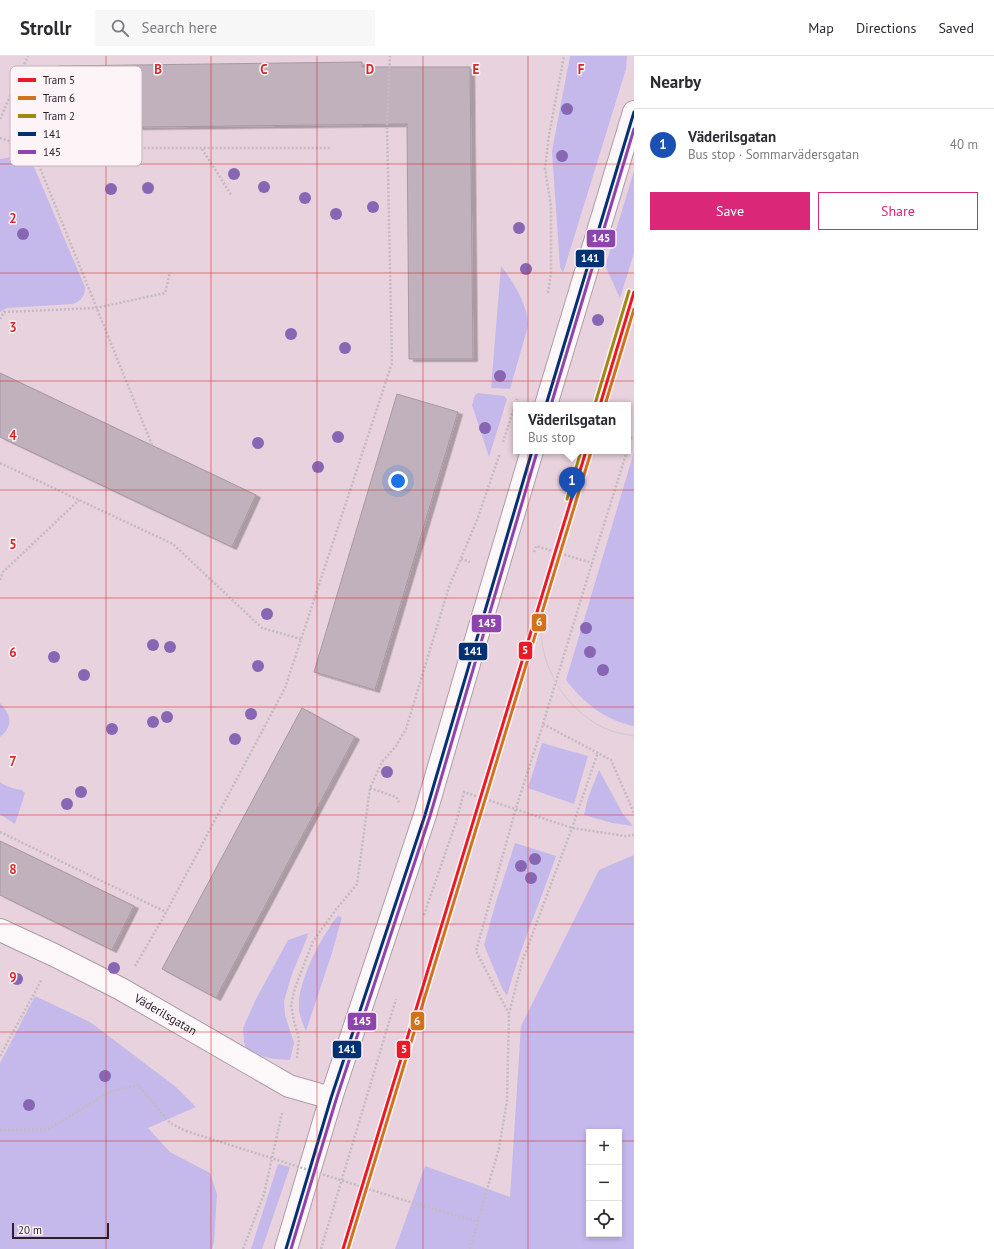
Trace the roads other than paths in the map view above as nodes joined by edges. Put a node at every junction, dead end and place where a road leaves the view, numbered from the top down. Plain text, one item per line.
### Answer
1 (634, 112) edge
2 (547, 402) edge
3 (531, 454) edge
4 (0, 930) edge
5 (331, 1098) junction
6 (286, 1249) edge

1 - 2 street
3 - 5 street
4 - 5 street, Väderilsgatan
5 - 6 street

